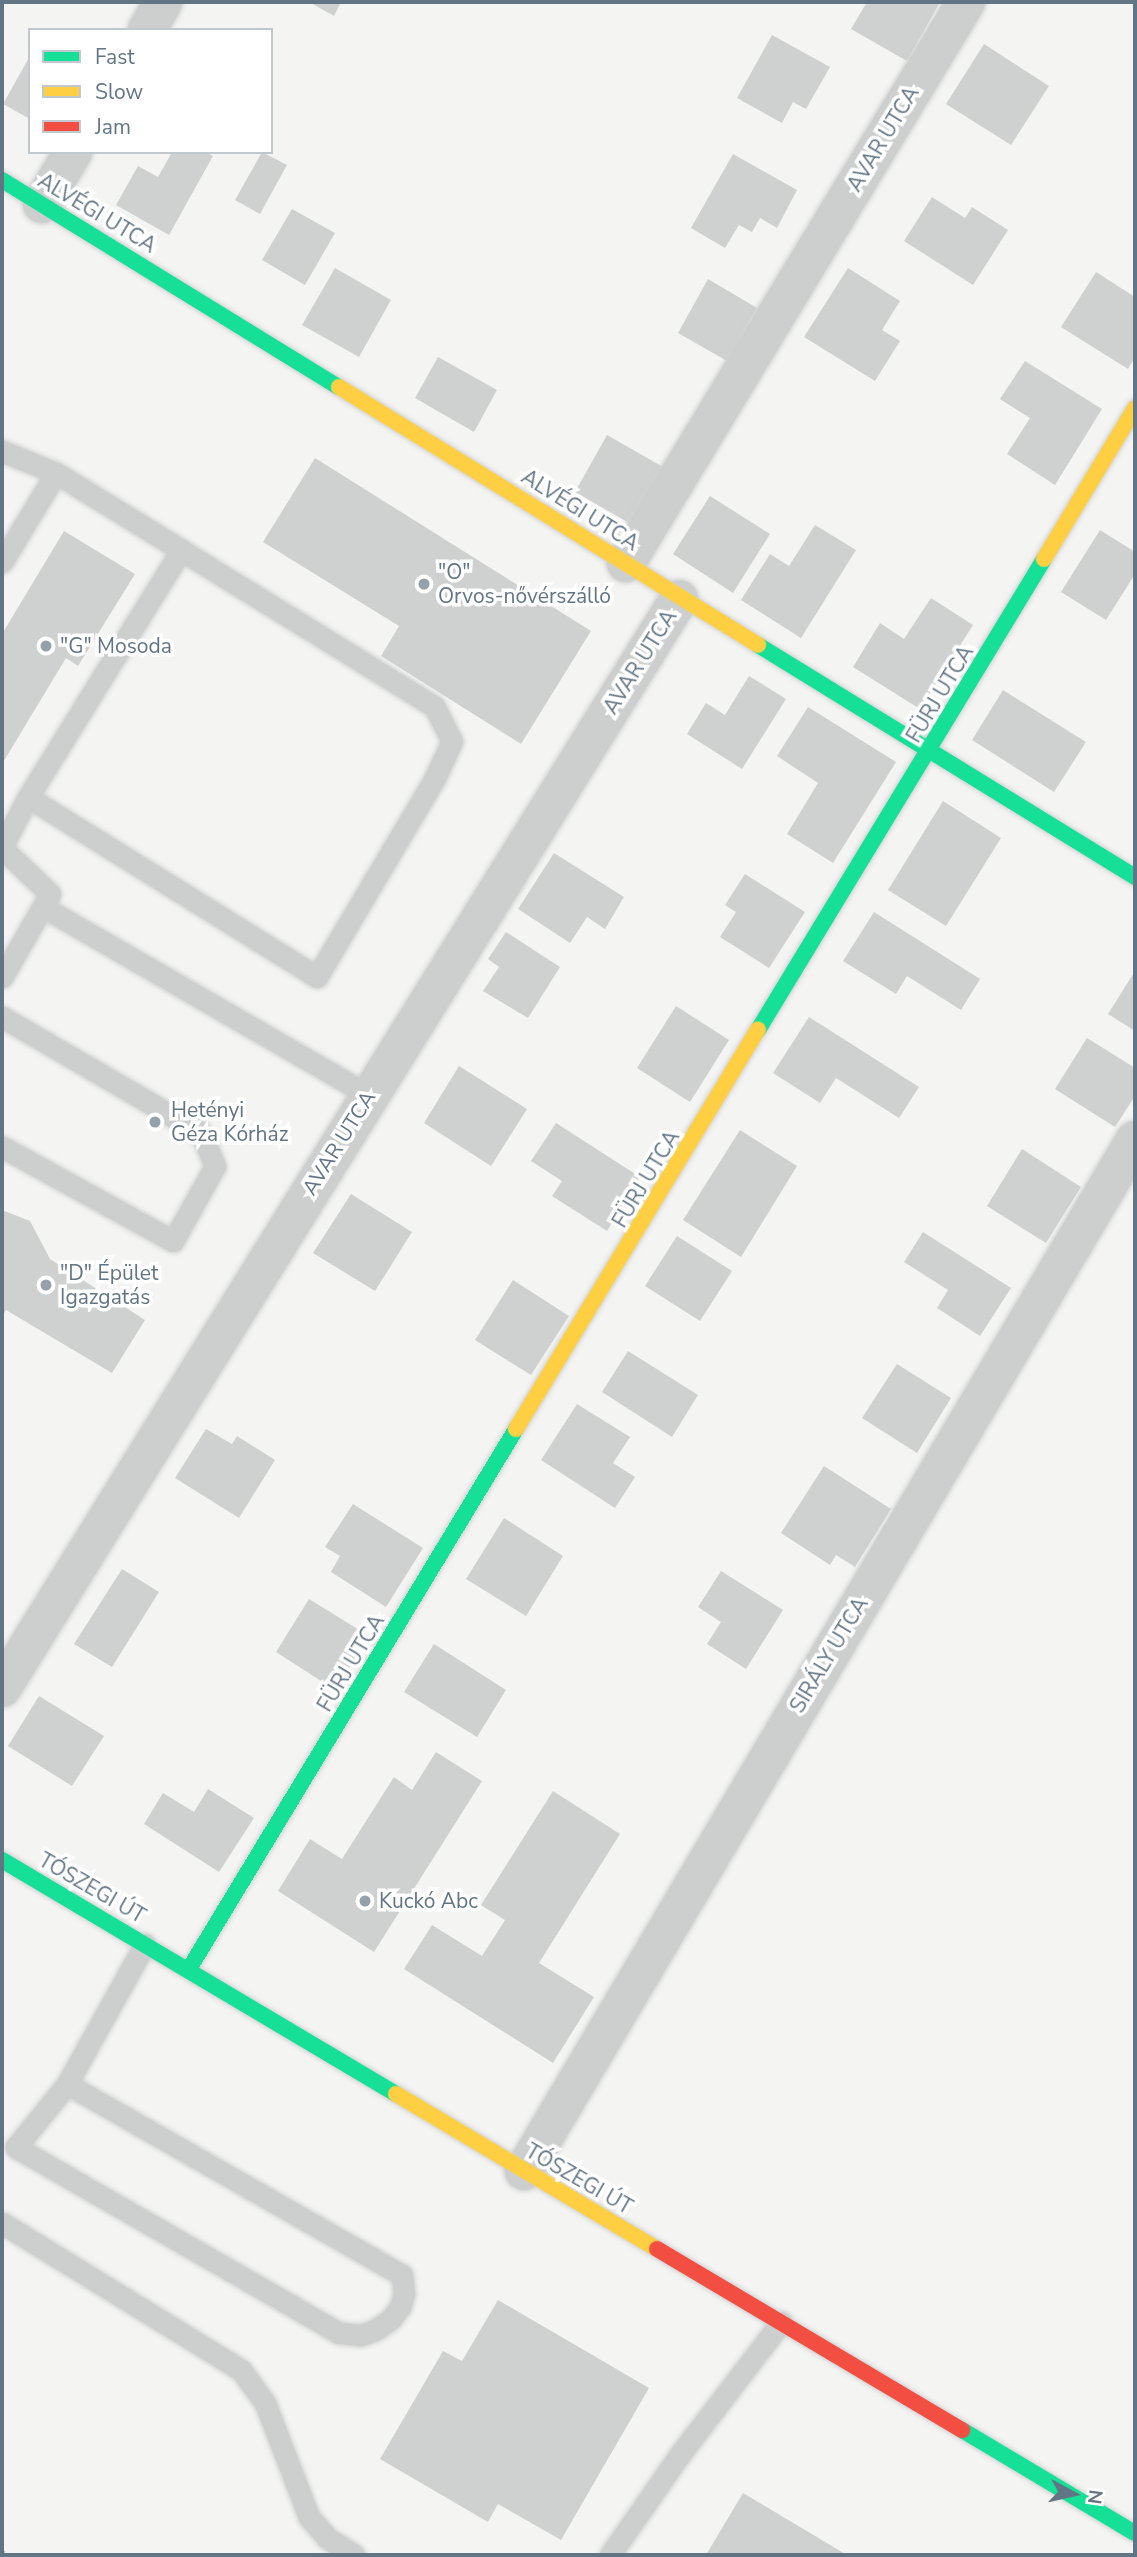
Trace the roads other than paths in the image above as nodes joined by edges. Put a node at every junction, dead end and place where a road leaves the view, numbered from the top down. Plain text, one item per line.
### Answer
1 (163, 2) edge
2 (966, 2) edge
3 (148, 28) edge
4 (72, 154) edge
5 (2, 180) edge
6 (42, 204) junction
7 (1135, 408) edge
8 (2, 451) edge
9 (56, 473) junction
10 (181, 550) junction
11 (2, 562) edge
12 (626, 564) junction
13 (679, 599) junction
14 (930, 751) junction
15 (28, 797) junction
16 (2, 847) edge
17 (1135, 877) edge
18 (43, 906) junction
19 (2, 977) edge
20 (2, 1017) edge
21 (368, 1095) junction
22 (1135, 1140) edge
23 (2, 1147) edge
24 (2, 1688) edge
25 (2, 1860) edge
26 (145, 1944) junction
27 (189, 1969) junction
28 (67, 2084) junction
29 (524, 2171) junction
30 (2, 2223) edge
31 (781, 2322) junction
32 (1135, 2533) edge
33 (354, 2555) edge
34 (610, 2555) edge

1 - 3 street
2 - 12 street, AVAR UTCA
4 - 6 street
5 - 6 street, ALVÉGI UTCA
6 - 12 street, ALVÉGI UTCA
7 - 14 street, FÜRJ UTCA
8 - 9 lane
9 - 10 lane
9 - 11 lane
10 - 15 lane
10 - 15 lane
12 - 13 street, ALVÉGI UTCA
13 - 14 street, ALVÉGI UTCA
13 - 21 street, AVAR UTCA
14 - 17 street, ALVÉGI UTCA
14 - 27 street, FÜRJ UTCA
15 - 16 lane
16 - 18 lane
18 - 19 lane
18 - 21 lane
20 - 23 lane
21 - 24 street, AVAR UTCA
22 - 29 street, SIRÁLY UTCA
25 - 26 street, TÓSZEGI ÚT
26 - 27 street, TÓSZEGI ÚT
26 - 28 lane
27 - 29 street, TÓSZEGI ÚT
28 - 28 lane
29 - 31 street, TÓSZEGI ÚT
30 - 33 lane
31 - 32 street, TÓSZEGI ÚT
31 - 34 lane

